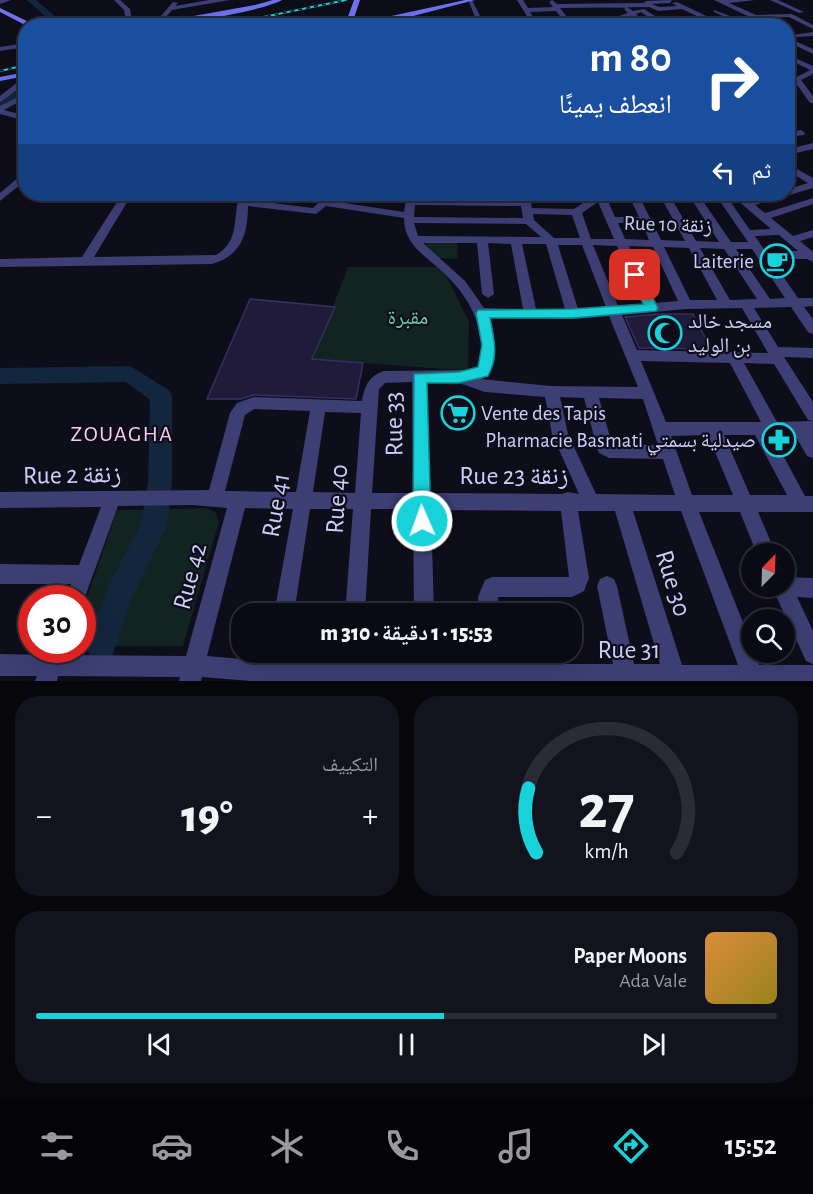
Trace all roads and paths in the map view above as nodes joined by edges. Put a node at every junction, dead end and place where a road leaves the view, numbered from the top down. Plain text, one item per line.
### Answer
1 (8, 0) edge
2 (117, 0) edge
3 (177, 0) edge
4 (227, 0) edge
5 (279, 0) edge
6 (287, 0) edge
7 (357, 0) edge
8 (364, 0) edge
9 (480, 0) edge
10 (520, 0) edge
11 (551, 0) edge
12 (669, 0) edge
13 (769, 0) edge
14 (212, 1) edge
15 (472, 1) edge
16 (719, 1) edge
17 (0, 2) edge
18 (621, 3) edge
19 (753, 3) edge
20 (591, 4) edge
21 (607, 4) edge
22 (575, 6) edge
23 (654, 7) junction
24 (683, 7) junction
25 (558, 8) junction
26 (735, 8) junction
27 (169, 9) junction
28 (445, 9) junction
29 (782, 9) dead end
30 (527, 10) junction
31 (716, 11) junction
32 (804, 11) dead end
33 (0, 12) edge
34 (645, 12) junction
35 (744, 12) junction
36 (631, 13) junction
37 (665, 13) junction
38 (696, 13) junction
39 (755, 17) joint
40 (129, 18) edge
41 (161, 18) edge
42 (191, 18) edge
43 (194, 18) edge
44 (346, 18) edge
45 (362, 18) edge
46 (399, 18) edge
47 (421, 18) edge
48 (447, 18) edge
49 (478, 18) edge
50 (532, 18) edge
51 (565, 18) edge
52 (601, 18) edge
53 (617, 18) joint
54 (636, 18) edge
55 (654, 18) edge
56 (675, 18) edge
57 (706, 18) edge
58 (733, 18) edge
59 (18, 20) edge
60 (18, 22) edge
61 (795, 25) edge
62 (811, 25) edge
63 (813, 34) edge
64 (796, 35) joint
65 (813, 42) edge
66 (795, 44) edge
67 (18, 46) edge
68 (0, 49) edge
69 (813, 52) edge
70 (795, 61) edge
71 (813, 70) edge
72 (18, 76) edge
73 (795, 77) edge
74 (0, 79) edge
75 (799, 80) junction
76 (795, 82) edge
77 (18, 86) edge
78 (0, 100) edge
79 (18, 100) edge
80 (813, 101) edge
81 (0, 110) edge
82 (18, 116) edge
83 (801, 133) dead end
84 (795, 134) edge
85 (813, 146) edge
86 (795, 150) edge
87 (813, 170) edge
88 (795, 173) edge
89 (795, 175) edge
90 (18, 181) edge
91 (813, 184) edge
92 (795, 190) edge
93 (0, 198) edge
94 (123, 201) edge
95 (244, 201) edge
96 (260, 201) edge
97 (324, 201) edge
98 (347, 201) edge
99 (412, 201) edge
100 (465, 201) edge
101 (476, 201) edge
102 (507, 201) edge
103 (556, 201) edge
104 (593, 201) edge
105 (604, 201) edge
106 (636, 201) edge
107 (668, 201) edge
108 (698, 201) edge
109 (725, 201) edge
110 (744, 201) edge
111 (758, 201) edge
112 (813, 201) edge
113 (470, 202) junction
114 (748, 204) junction
115 (526, 205) edge
116 (576, 212) junction
117 (765, 217) junction
118 (409, 218) junction
119 (610, 220) junction
120 (646, 220) junction
121 (472, 221) junction
122 (783, 232) junction
123 (747, 233) junction
124 (813, 233) edge
125 (414, 238) junction
126 (478, 240) junction
127 (793, 240) junction
128 (516, 241) junction
129 (551, 241) junction
130 (583, 242) junction
131 (619, 242) junction
132 (657, 243) junction
133 (691, 244) junction
134 (727, 246) junction
135 (758, 250) junction
136 (811, 256) edge
137 (86, 261) junction
138 (0, 263) edge
139 (488, 294) dead end
140 (813, 302) edge
141 (745, 303) junction
142 (766, 303) junction
143 (794, 303) junction
144 (726, 304) junction
145 (686, 305) junction
146 (651, 308) junction
147 (615, 310) junction
148 (482, 313) junction
149 (530, 313) junction
150 (573, 314) junction
151 (813, 329) edge
152 (813, 352) edge
153 (633, 355) junction
154 (776, 356) junction
155 (734, 358) junction
156 (419, 378) junction
157 (459, 378) junction
158 (590, 391) junction
159 (552, 392) junction
160 (648, 393) junction
161 (319, 405) junction
162 (369, 406) junction
163 (813, 415) edge
164 (806, 428) edge
165 (661, 429) junction
166 (713, 429) junction
167 (767, 429) junction
168 (813, 451) edge
169 (669, 452) junction
170 (179, 497) joint
171 (215, 498) junction
172 (0, 500) edge
173 (112, 500) junction
174 (238, 500) junction
175 (303, 500) junction
176 (363, 500) junction
177 (568, 500) junction
178 (421, 501) junction
179 (590, 501) junction
180 (621, 501) junction
181 (686, 501) junction
182 (744, 502) junction
183 (807, 503) edge
184 (762, 543) edge
185 (0, 574) edge
186 (84, 575) junction
187 (80, 585) edge
188 (608, 586) dead end
189 (795, 587) edge
190 (813, 588) edge
191 (787, 597) edge
192 (286, 603) edge
193 (356, 603) edge
194 (424, 603) edge
195 (488, 603) edge
196 (813, 654) edge
197 (493, 663) edge
198 (0, 665) edge
199 (52, 665) edge
200 (275, 669) edge
201 (351, 669) edge
202 (424, 669) edge
203 (192, 674) edge
204 (626, 676) junction
205 (813, 676) edge
206 (494, 678) edge
207 (754, 678) edge
208 (675, 679) edge

1 - 17 street
2 - 40 street
3 - 27 street
4 - 14 street
5 - 42 main road
6 - 43 main road
7 - 44 main road
8 - 45 main road
9 - 15 main road
10 - 30 street
11 - 25 street
12 - 23 street
12 - 24 street
13 - 32 street
14 - 27 street
15 - 28 main road
15 - 46 main road
15 - 49 street
16 - 19 street
16 - 26 street
18 - 21 street
18 - 23 street
18 - 36 street
19 - 26 street
20 - 21 street
20 - 22 street
20 - 52 street
21 - 53 street
22 - 25 street
23 - 24 street
23 - 34 street
23 - 37 street
24 - 38 street
25 - 30 street
25 - 51 street
26 - 31 street
26 - 35 street
27 - 41 street
28 - 47 main road
28 - 48 street
29 - 35 street
30 - 50 street
31 - 38 street
31 - 58 street
33 - 59 main road
33 - 60 main road
34 - 36 street
34 - 37 street
34 - 55 street
35 - 39 street
36 - 53 street
36 - 54 street
37 - 56 street
38 - 57 street
39 - 62 street
61 - 62 street
63 - 64 street
64 - 65 street
66 - 69 street
67 - 68 street
70 - 71 street
71 - 75 street
72 - 74 main road
73 - 75 street
75 - 76 street
75 - 80 street
77 - 78 street
79 - 81 street
81 - 82 street
83 - 84 street
85 - 86 street
87 - 88 street
89 - 91 street
90 - 93 street
91 - 92 street
94 - 137 street
95 - 137 street
96 - 97 street
98 - 118 street
99 - 118 street
100 - 113 street
101 - 113 street
102 - 115 street
103 - 115 street
104 - 116 street
105 - 119 street
106 - 120 street
107 - 133 street
108 - 134 street
109 - 123 street
110 - 114 street
111 - 114 street
112 - 117 street
113 - 121 street
114 - 117 street
115 - 116 street
115 - 121 street
115 - 129 street
116 - 130 street
117 - 122 street
118 - 121 street
118 - 125 street
119 - 120 street
119 - 131 street
120 - 132 street
121 - 126 street
122 - 123 street
122 - 127 street
123 - 135 street
124 - 127 street
125 - 126 street, Rue 10 زنقة
125 - 148 street
126 - 128 street, Rue 10 زنقة
126 - 139 street
127 - 136 street
128 - 129 street, Rue 10 زنقة
128 - 149 street
129 - 130 street, Rue 10 زنقة
129 - 150 street
130 - 131 street, Rue 10 زنقة
130 - 147 street
131 - 132 street, Rue 10 زنقة
131 - 146 street
132 - 133 street, Rue 10 زنقة
132 - 145 street
133 - 134 street, Rue 10 زنقة
133 - 144 street
134 - 135 street, Rue 10 زنقة
134 - 142 street
135 - 136 street, Rue 10 زنقة
135 - 143 street
137 - 138 street
140 - 143 street
141 - 142 street
141 - 144 street
141 - 154 street
142 - 143 street
143 - 151 street
144 - 145 street
145 - 146 street
146 - 147 street
147 - 150 street
147 - 153 street
148 - 149 street
148 - 157 street
149 - 150 street
152 - 154 street
153 - 155 street
153 - 160 street
154 - 155 street
154 - 163 street
155 - 167 street
156 - 157 street
156 - 162 street, Rue 40
156 - 178 street, Rue 33
157 - 159 street
158 - 159 street
158 - 160 street
158 - 169 street
159 - 179 street
160 - 165 street
161 - 162 street
161 - 171 street
161 - 175 street, Rue 41
162 - 176 street, Rue 40
164 - 167 street
164 - 168 street
165 - 166 street
165 - 169 street
166 - 167 street
166 - 182 street
167 - 183 street
169 - 181 street
170 - 171 street, Rue 23 زنقة
170 - 173 street, Rue 2 زنقة
171 - 174 street, Rue 23 زنقة
172 - 173 street, Rue 2 زنقة
173 - 186 street
174 - 175 street, Rue 23 زنقة
174 - 203 street, Rue 42
175 - 176 street, Rue 23 زنقة
175 - 192 street, Rue 41
176 - 178 street, Rue 23 زنقة
176 - 193 street, Rue 40
177 - 178 street, Rue 23 زنقة
177 - 179 street, Rue 23 زنقة
177 - 195 street
178 - 194 street, Rue 33
179 - 180 street, Rue 23 زنقة
180 - 181 street, Rue 23 زنقة
180 - 208 street, Rue 30
181 - 182 street, Rue 23 زنقة
181 - 207 street
182 - 183 street, Rue 23 زنقة
182 - 184 street
185 - 186 street
186 - 187 street
188 - 204 street
189 - 190 street
191 - 196 street
197 - 206 street
198 - 199 street, Rue 31
199 - 203 street, Rue 31
200 - 201 street, Rue 31
200 - 203 street, Rue 31
201 - 202 street, Rue 31
202 - 206 street, Rue 31
204 - 206 street, Rue 31
204 - 208 street, Rue 31
205 - 207 street, Rue 31
207 - 208 street, Rue 31

